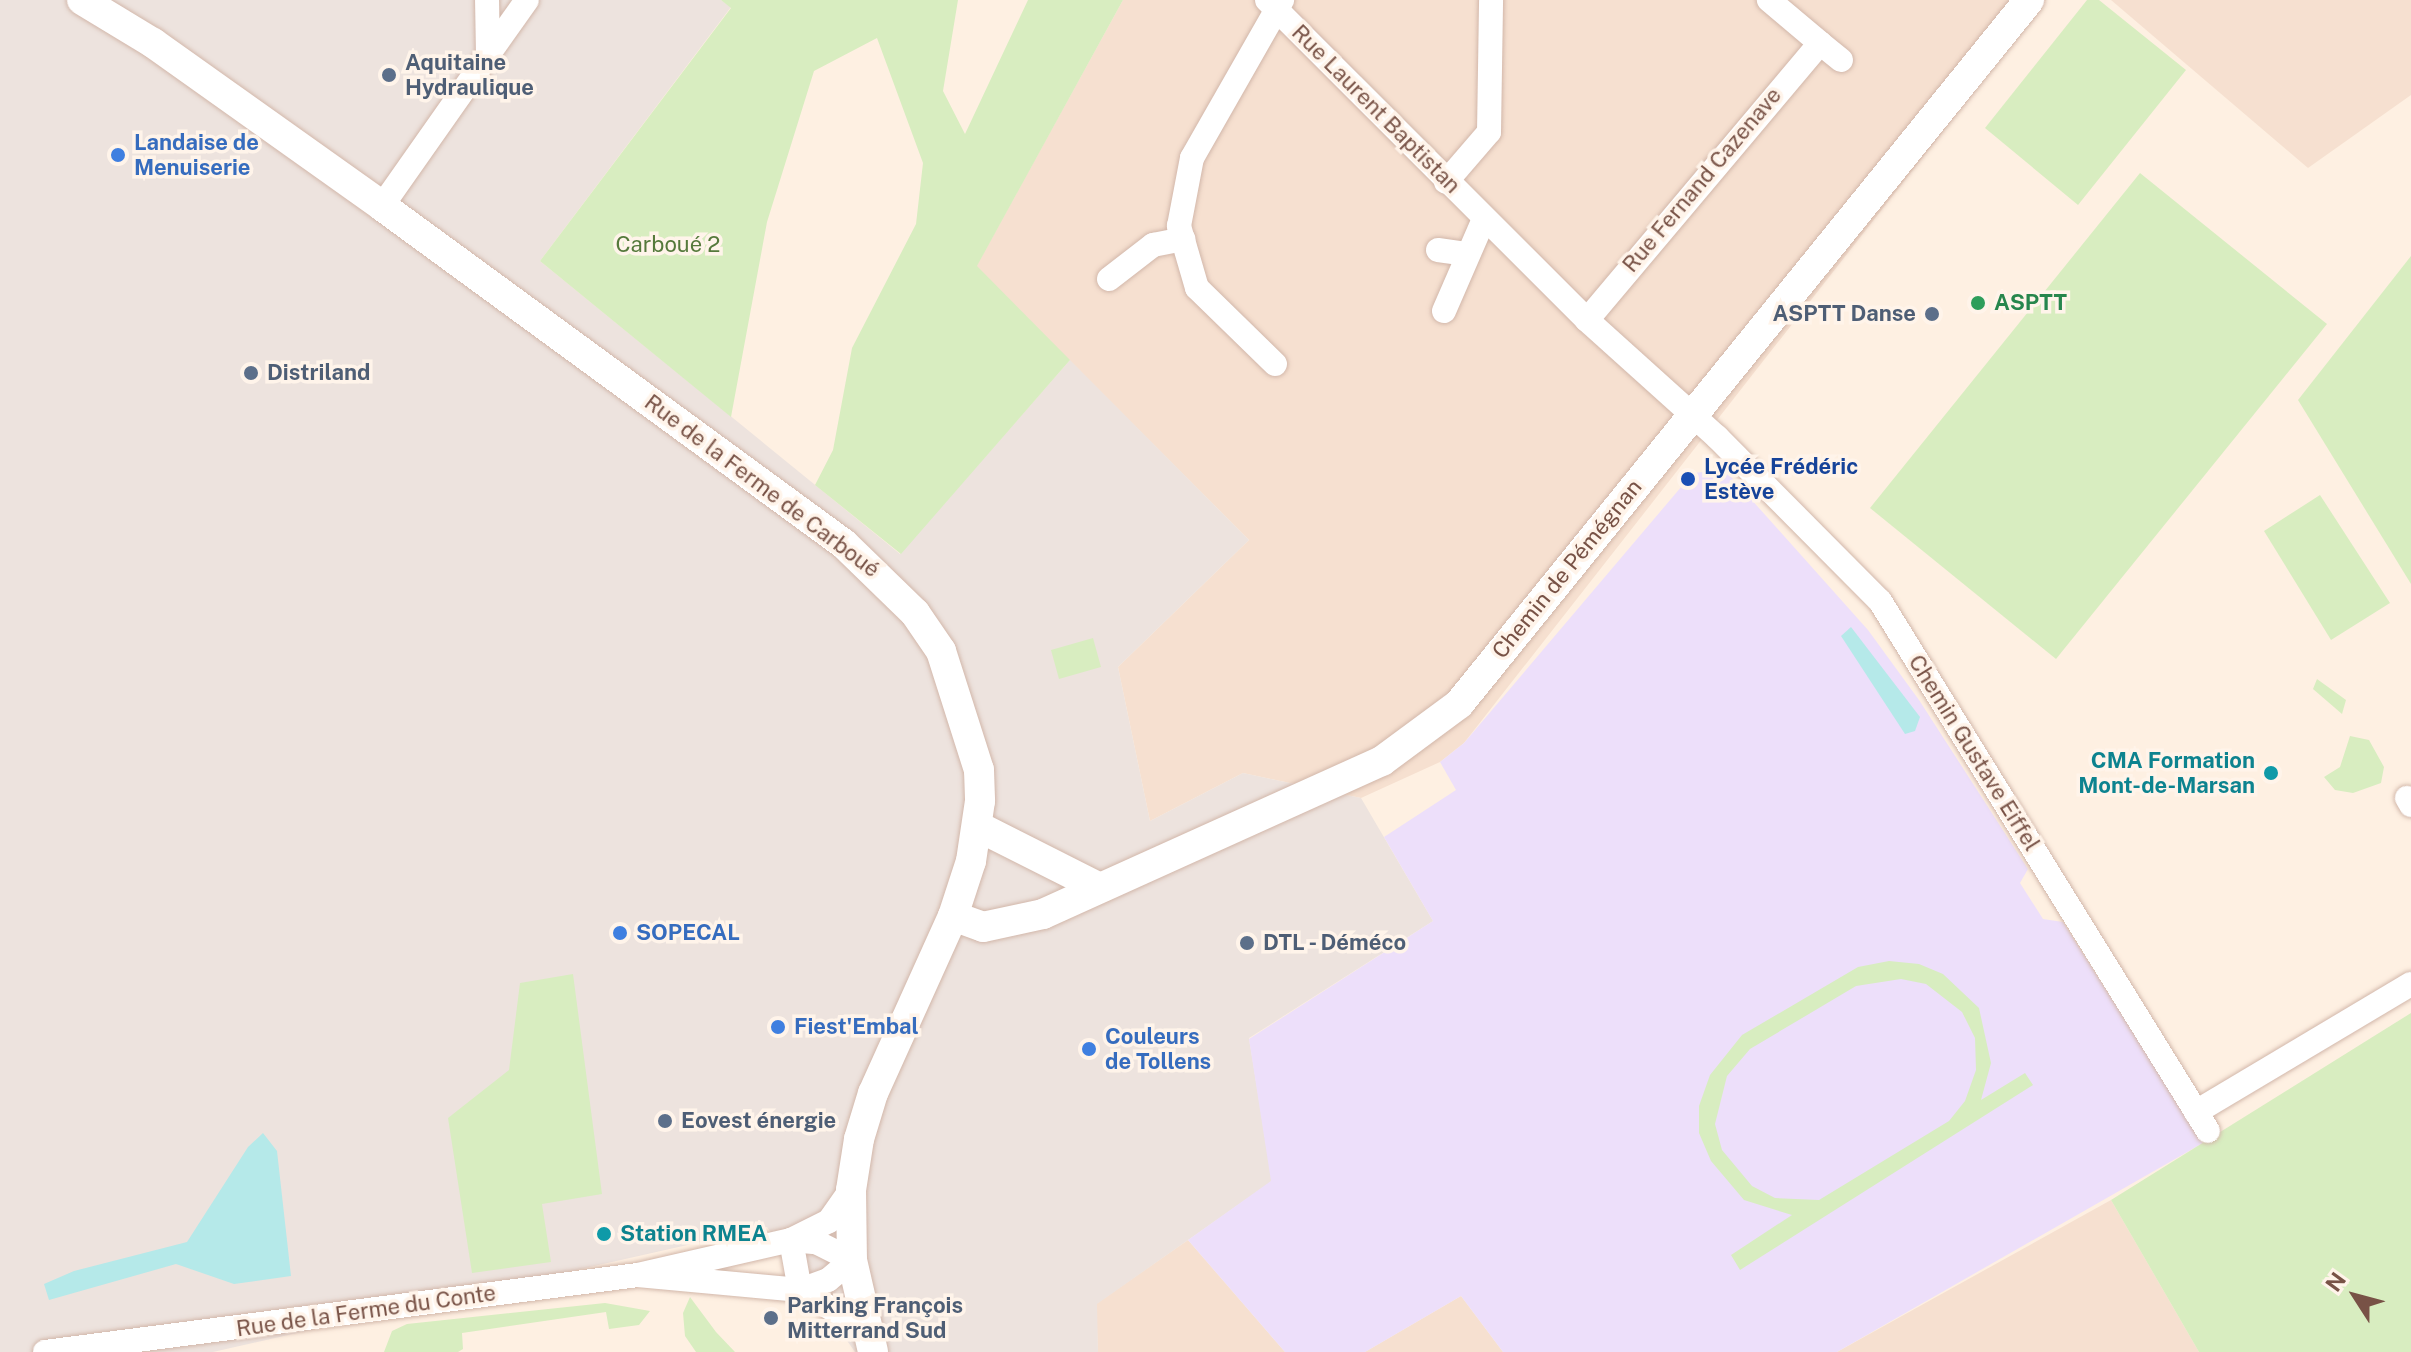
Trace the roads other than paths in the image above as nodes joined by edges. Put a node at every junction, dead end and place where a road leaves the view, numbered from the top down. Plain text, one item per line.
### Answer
1 (82, 0) edge
2 (487, 0) edge
3 (527, 0) edge
4 (1491, 0) edge
5 (1769, 0) edge
6 (2029, 0) edge
7 (1276, 3) edge
8 (1820, 43) junction
9 (488, 55) junction
10 (1841, 60) dead end
11 (1446, 182) junction
12 (382, 206) junction
13 (1484, 219) junction
14 (1183, 239) junction
15 (1438, 250) dead end
16 (1466, 254) junction
17 (1109, 279) dead end
18 (1444, 311) dead end
19 (1587, 320) junction
20 (1275, 364) dead end
21 (1692, 414) junction
22 (977, 826) junction
23 (1096, 886) junction
24 (953, 916) junction
25 (2411, 984) edge
26 (851, 1190) junction
27 (791, 1240) junction
28 (852, 1260) junction
29 (638, 1275) junction
30 (800, 1290) junction
31 (870, 1341) edge
32 (45, 1352) edge

1 - 12 street, Rue de la Ferme de Carboué
2 - 9 street
3 - 9 street
4 - 11 street
5 - 8 street
6 - 21 street, Chemin de Pémégnan
7 - 11 street, Rue Laurent Baptistan
7 - 14 street
8 - 10 street
8 - 19 street, Rue Fernand Cazenave
9 - 12 street
11 - 13 street, Rue Laurent Baptistan
12 - 22 street, Rue de la Ferme de Carboué
13 - 16 street
13 - 19 street, Rue Laurent Baptistan
14 - 17 street
14 - 20 street
15 - 16 street
16 - 18 street
19 - 21 street, Rue Laurent Baptistan
21 - 23 street, Chemin de Pémégnan
21 - 25 street, Chemin Gustave Eiffel
22 - 23 street
22 - 24 street, Rue de la Ferme de Carboué
23 - 24 street, Chemin de Pémégnan
24 - 26 street, Rue de la Ferme de Carboué
26 - 27 street, Rue de la Ferme du Conte
26 - 28 street, Rue de la Ferme de Carboué
27 - 28 street, Rue de la Ferme du Conte
27 - 29 street, Rue de la Ferme du Conte
27 - 30 street
28 - 30 street
28 - 31 street, Rue de la Ferme du Conte
29 - 30 street, Rue de la Ferme du Conte
29 - 32 street, Rue de la Ferme du Conte
30 - 31 street, Rue de la Ferme du Conte

